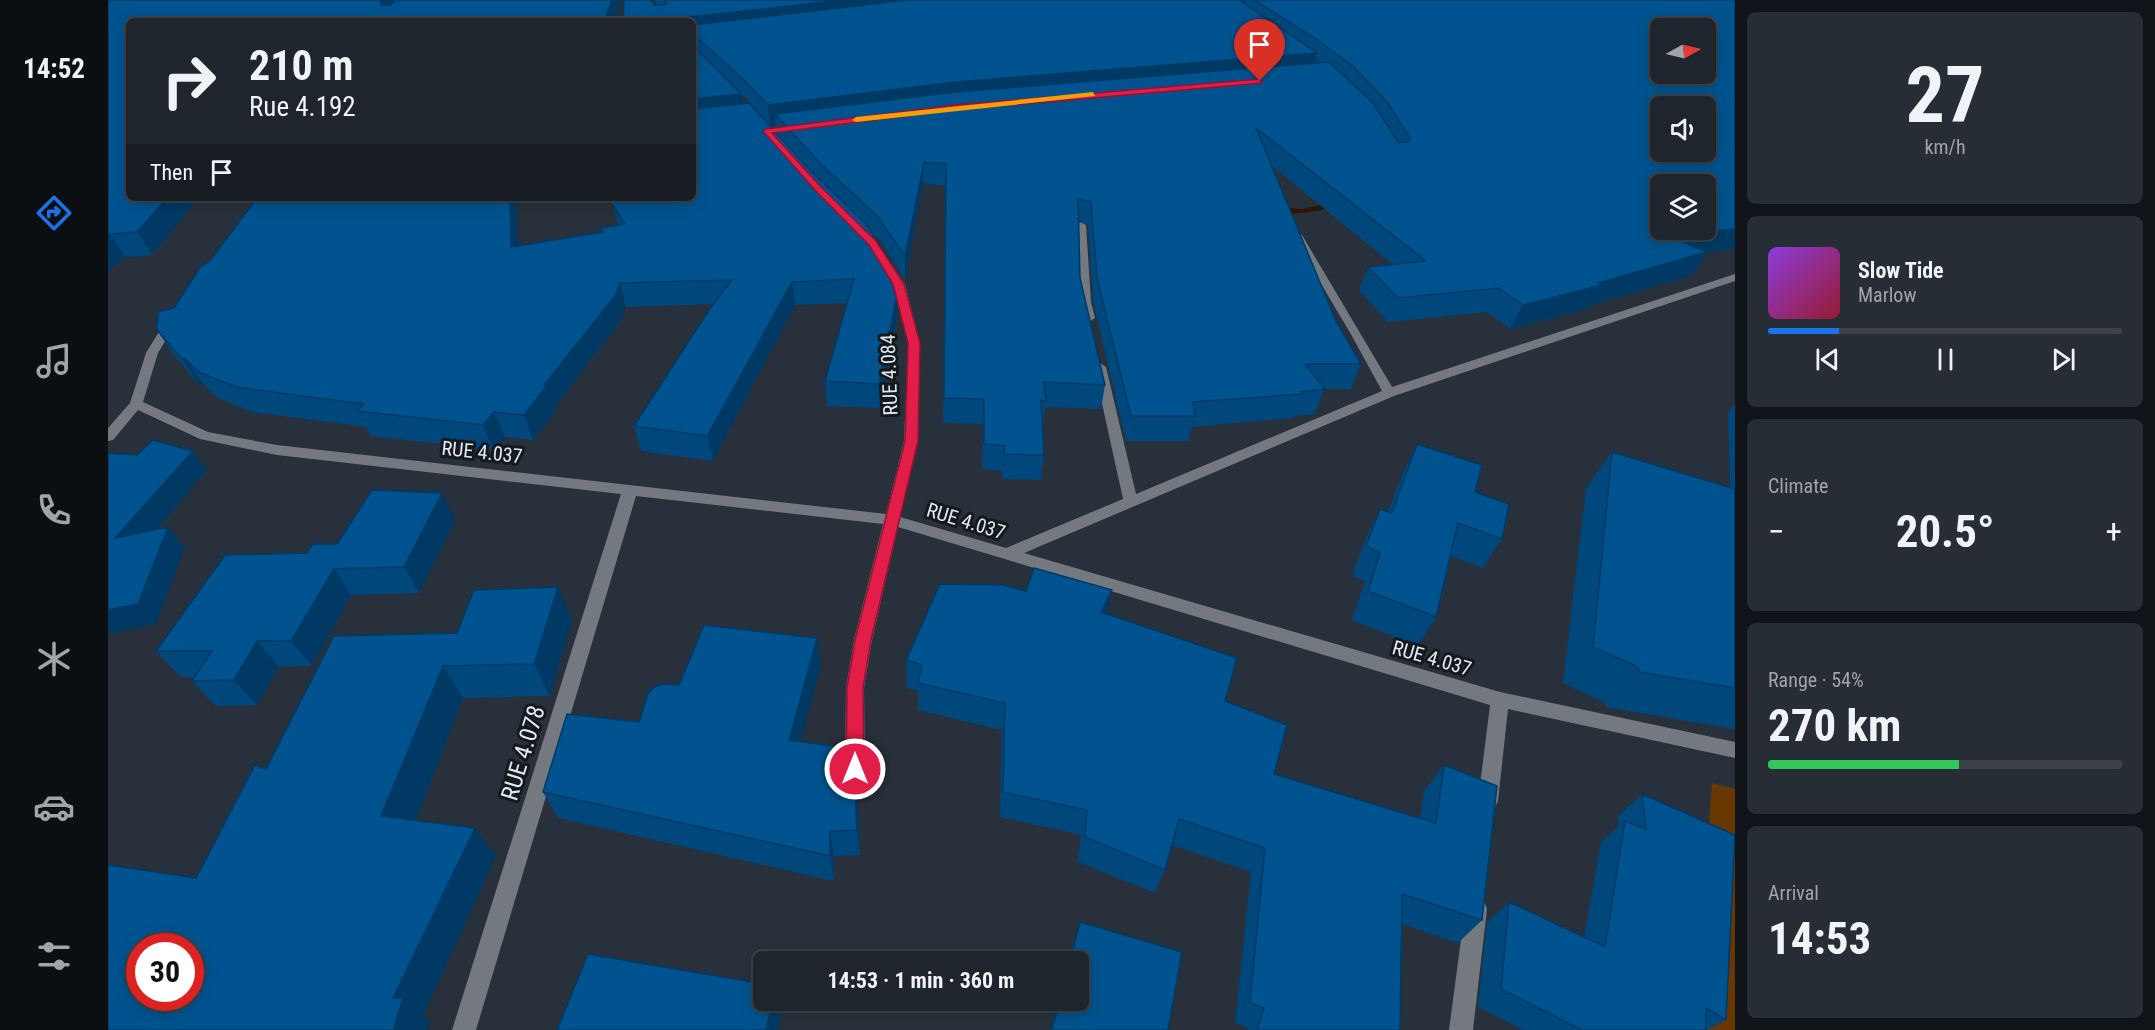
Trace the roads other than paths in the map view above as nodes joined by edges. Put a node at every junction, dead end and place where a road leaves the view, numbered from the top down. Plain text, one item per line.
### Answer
1 (1082, 225) edge
2 (1295, 232) edge
3 (878, 251) edge
4 (1735, 277) edge
5 (176, 313) edge
6 (1092, 335) edge
7 (1098, 357) edge
8 (1389, 393) junction
9 (136, 404) junction
10 (108, 437) edge
11 (630, 490) junction
12 (1131, 502) junction
13 (892, 520) junction
14 (1005, 555) junction
15 (1500, 700) junction
16 (1735, 750) edge
17 (855, 769) edge
18 (1486, 817) edge
19 (1479, 886) edge
20 (464, 1030) edge
21 (1461, 1030) edge

1 - 6 street
2 - 8 street
3 - 13 street, RUE 4.084
4 - 8 street
5 - 9 street
7 - 12 street
8 - 12 street
9 - 10 street
9 - 11 street, RUE 4.037
11 - 13 street, RUE 4.037
11 - 20 street, RUE 4.078
12 - 14 street
13 - 14 street, RUE 4.037
13 - 17 street, RUE 4.084
14 - 15 street, RUE 4.037
15 - 16 street, RUE 4.037
15 - 18 street
19 - 21 street

